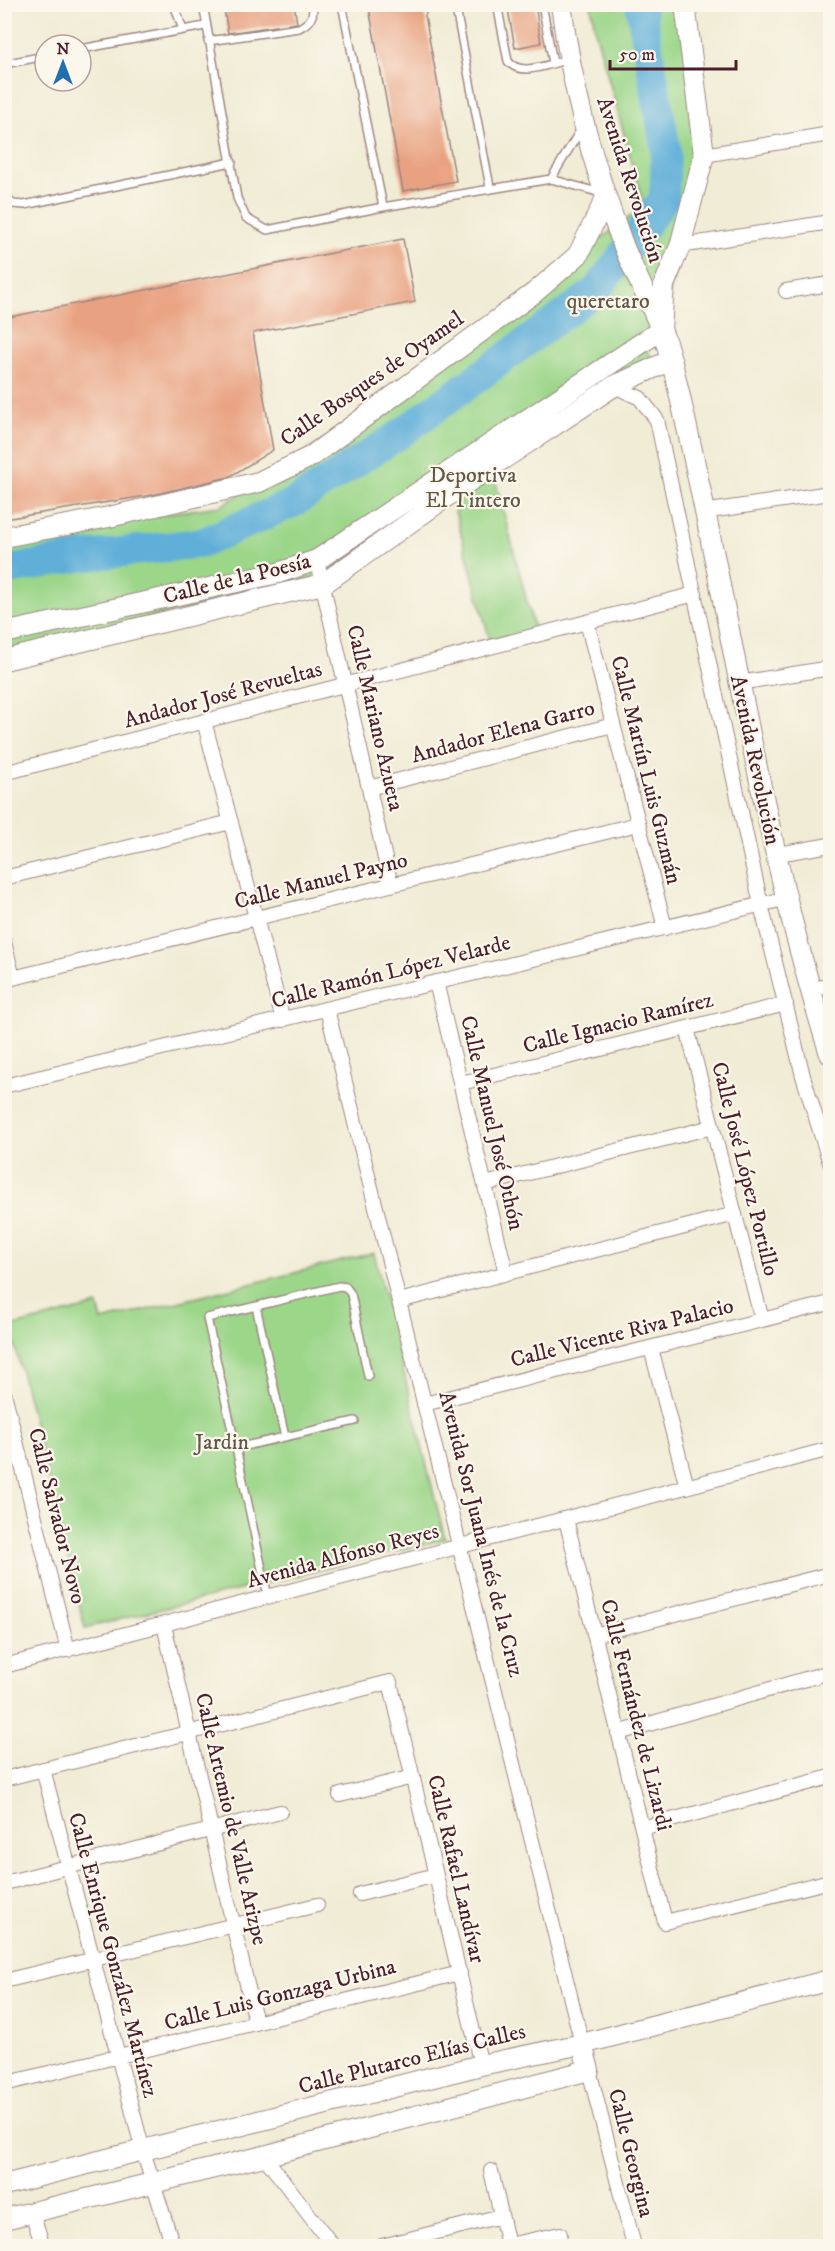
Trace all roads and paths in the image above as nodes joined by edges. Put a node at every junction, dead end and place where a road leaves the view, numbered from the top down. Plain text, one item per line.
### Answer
1 (174, 4) edge
2 (203, 4) edge
3 (312, 4) edge
4 (342, 4) edge
5 (455, 4) edge
6 (497, 4) edge
7 (542, 4) edge
8 (561, 4) edge
9 (685, 4) edge
10 (205, 26) junction
11 (183, 30) junction
12 (208, 41) junction
13 (93, 47) edge
14 (33, 58) edge
15 (561, 61) junction
16 (4, 64) edge
17 (583, 127) junction
18 (831, 134) edge
19 (704, 155) junction
20 (232, 162) junction
21 (552, 179) junction
22 (4, 182) edge
23 (490, 188) junction
24 (606, 199) junction
25 (383, 207) junction
26 (831, 222) edge
27 (680, 246) junction
28 (831, 284) edge
29 (786, 291) dead end
30 (661, 330) junction
31 (671, 360) junction
32 (614, 386) junction
33 (831, 493) edge
34 (703, 512) junction
35 (4, 537) edge
36 (317, 560) junction
37 (323, 584) junction
38 (695, 594) junction
39 (586, 622) junction
40 (4, 633) edge
41 (4, 660) edge
42 (831, 668) edge
43 (739, 683) junction
44 (346, 685) junction
45 (204, 722) junction
46 (613, 725) junction
47 (4, 773) edge
48 (369, 788) junction
49 (231, 822) junction
50 (638, 824) junction
51 (831, 845) edge
52 (777, 854) junction
53 (4, 878) edge
54 (391, 885) junction
55 (788, 898) junction
56 (760, 905) junction
57 (256, 918) junction
58 (665, 928) junction
59 (4, 942) edge
60 (436, 982) junction
61 (831, 986) edge
62 (810, 989) junction
63 (786, 1004) junction
64 (327, 1009) junction
65 (283, 1020) junction
66 (687, 1028) junction
67 (831, 1054) edge
68 (460, 1083) junction
69 (4, 1086) edge
70 (712, 1127) junction
71 (831, 1163) edge
72 (485, 1184) junction
73 (735, 1214) junction
74 (506, 1273) junction
75 (399, 1301) junction
76 (831, 1303) edge
77 (256, 1306) junction
78 (762, 1320) junction
79 (651, 1348) junction
80 (368, 1376) dead end
81 (4, 1393) edge
82 (424, 1404) junction
83 (355, 1421) dead end
84 (285, 1437) junction
85 (236, 1448) junction
86 (831, 1449) edge
87 (687, 1487) junction
88 (566, 1519) junction
89 (459, 1546) junction
90 (831, 1574) edge
91 (268, 1597) junction
92 (164, 1624) junction
93 (594, 1635) junction
94 (68, 1650) junction
95 (4, 1666) edge
96 (831, 1672) edge
97 (189, 1732) junction
98 (618, 1732) junction
99 (43, 1769) junction
100 (413, 1777) junction
101 (831, 1777) edge
102 (4, 1779) edge
103 (340, 1795) dead end
104 (280, 1812) dead end
105 (642, 1828) junction
106 (212, 1830) junction
107 (69, 1867) junction
108 (436, 1875) junction
109 (831, 1881) edge
110 (5, 1883) edge
111 (360, 1894) dead end
112 (317, 1905) dead end
113 (234, 1925) junction
114 (93, 1960) junction
115 (459, 1973) junction
116 (831, 1980) edge
117 (4, 1981) edge
118 (256, 2023) junction
119 (582, 2044) junction
120 (118, 2056) junction
121 (482, 2065) junction
122 (589, 2070) junction
123 (4, 2084) edge
124 (143, 2151) junction
125 (264, 2156) junction
126 (491, 2171) dead end
127 (153, 2183) junction
128 (4, 2186) edge
129 (32, 2213) junction
130 (501, 2216) junction
131 (4, 2219) edge
132 (560, 2234) dead end
133 (506, 2246) edge
134 (43, 2247) edge
135 (172, 2247) edge
136 (333, 2247) edge
137 (382, 2247) edge
138 (634, 2247) edge

1 - 11 lane
2 - 10 lane
3 - 12 lane
4 - 25 lane
5 - 23 lane
6 - 15 lane
7 - 15 lane
8 - 15 street, Avenida Revolución
9 - 19 street, Avenida Revolución
10 - 11 lane
10 - 12 lane
11 - 13 lane
12 - 20 lane
14 - 16 lane
15 - 17 street, Avenida Revolución
17 - 21 lane
17 - 24 street, Avenida Revolución
18 - 19 street
19 - 27 street, Avenida Revolución
20 - 22 lane
20 - 25 lane
21 - 23 lane
21 - 24 lane
23 - 25 lane
24 - 30 street, Avenida Revolución
24 - 35 street, Calle Bosques de Oyamel
26 - 27 street
27 - 30 street, Avenida Revolución
28 - 29 street
30 - 31 street, Avenida Revolución
30 - 36 street, Calle de la Poesía
31 - 32 street, Calle de la Poesía
31 - 34 street, Avenida Revolución
32 - 37 street, Calle de la Poesía
32 - 38 street, Avenida Revolución
33 - 34 street
34 - 43 street, Avenida Revolución
36 - 37 street, Calle Mariano Azueta
36 - 40 street, Calle de la Poesía
37 - 41 street, Calle de la Poesía
37 - 44 street, Calle Mariano Azueta
38 - 39 street, Andador José Revueltas
38 - 56 street, Avenida Revolución
39 - 44 street, Andador José Revueltas
39 - 46 street, Calle Martín Luis Guzmán
42 - 43 street
43 - 52 street, Avenida Revolución
44 - 45 street, Andador José Revueltas
44 - 48 street, Calle Mariano Azueta
45 - 47 street, Andador José Revueltas
45 - 49 street
46 - 48 street, Andador Elena Garro
46 - 50 street, Calle Martín Luis Guzmán
48 - 54 street, Calle Mariano Azueta
49 - 53 street
49 - 57 street
50 - 54 street, Calle Manuel Payno
50 - 58 street, Calle Martín Luis Guzmán
51 - 52 street
52 - 55 street, Avenida Revolución
54 - 57 street, Calle Manuel Payno
55 - 56 street, Calle Ramón López Velarde
55 - 62 street, Avenida Revolución
56 - 58 street, Calle Ramón López Velarde
56 - 63 street, Avenida Revolución
57 - 59 street, Calle Manuel Payno
57 - 65 street
58 - 60 street, Calle Ramón López Velarde
60 - 64 street, Calle Ramón López Velarde
60 - 68 street, Calle Manuel José Othón
61 - 62 street
62 - 67 street, Avenida Revolución
63 - 66 street, Calle Ignacio Ramírez
63 - 71 street, Avenida Revolución
64 - 65 street, Calle Ramón López Velarde
64 - 75 street, Avenida Sor Juana Inés de la Cruz
65 - 69 street, Calle Ramón López Velarde
66 - 68 street, Calle Ignacio Ramírez
66 - 70 street, Calle José López Portillo
68 - 72 street, Calle Manuel José Othón
70 - 72 street
70 - 73 street, Calle José López Portillo
72 - 74 street, Calle Manuel José Othón
73 - 74 street
73 - 78 street, Calle José López Portillo
74 - 75 street
75 - 82 street, Avenida Sor Juana Inés de la Cruz
76 - 78 street, Calle Vicente Riva Palacio
77 - 80 lane
77 - 84 lane
77 - 85 lane
78 - 79 street, Calle Vicente Riva Palacio
79 - 82 street, Calle Vicente Riva Palacio
79 - 87 street
81 - 94 street, Calle Salvador Novo
82 - 89 street, Avenida Sor Juana Inés de la Cruz
83 - 84 lane
84 - 85 lane
85 - 91 lane
86 - 87 street, Avenida Alfonso Reyes
87 - 88 street, Avenida Alfonso Reyes
88 - 89 street, Avenida Alfonso Reyes
88 - 93 street, Calle Fernández de Lizardi
89 - 91 street, Avenida Alfonso Reyes
89 - 119 street, Avenida Sor Juana Inés de la Cruz
90 - 93 street
91 - 92 street, Avenida Alfonso Reyes
92 - 94 street, Avenida Alfonso Reyes
92 - 97 street, Calle Artemio de Valle Arizpe
93 - 98 street, Calle Fernández de Lizardi
94 - 95 street, Avenida Alfonso Reyes
96 - 98 street
97 - 99 street
97 - 100 street, Calle Rafael Landívar
97 - 106 street, Calle Artemio de Valle Arizpe
98 - 105 street, Calle Fernández de Lizardi
99 - 102 street
99 - 107 street, Calle Enrique González Martínez
100 - 103 street
100 - 108 street, Calle Rafael Landívar
101 - 105 street
104 - 106 street
105 - 109 street, Calle Fernández de Lizardi
106 - 107 street
106 - 113 street, Calle Artemio de Valle Arizpe
107 - 110 street
107 - 114 street, Calle Enrique González Martínez
108 - 111 street
108 - 115 street, Calle Rafael Landívar
112 - 113 street
113 - 114 street
113 - 118 street, Calle Artemio de Valle Arizpe
114 - 117 street
114 - 120 street, Calle Enrique González Martínez
115 - 118 street, Calle Luis Gonzaga Urbina
115 - 121 street, Calle Rafael Landívar
116 - 119 street, Calle Plutarco Elías Calles
118 - 120 street, Calle Luis Gonzaga Urbina
119 - 121 street, Calle Plutarco Elías Calles
119 - 122 street, Avenida Sor Juana Inés de la Cruz
120 - 123 street, Calle Luis Gonzaga Urbina
120 - 124 street, Calle Enrique González Martínez
121 - 124 street, Calle Plutarco Elías Calles
122 - 125 street
122 - 138 street, Calle Georgina
124 - 127 street, Calle Enrique González Martínez
124 - 128 street, Calle Plutarco Elías Calles
125 - 127 street
125 - 136 street
126 - 130 street
127 - 129 street
127 - 135 street, Calle Enrique González Martínez
129 - 131 street
129 - 134 street
130 - 133 street
130 - 137 street
132 - 133 street

